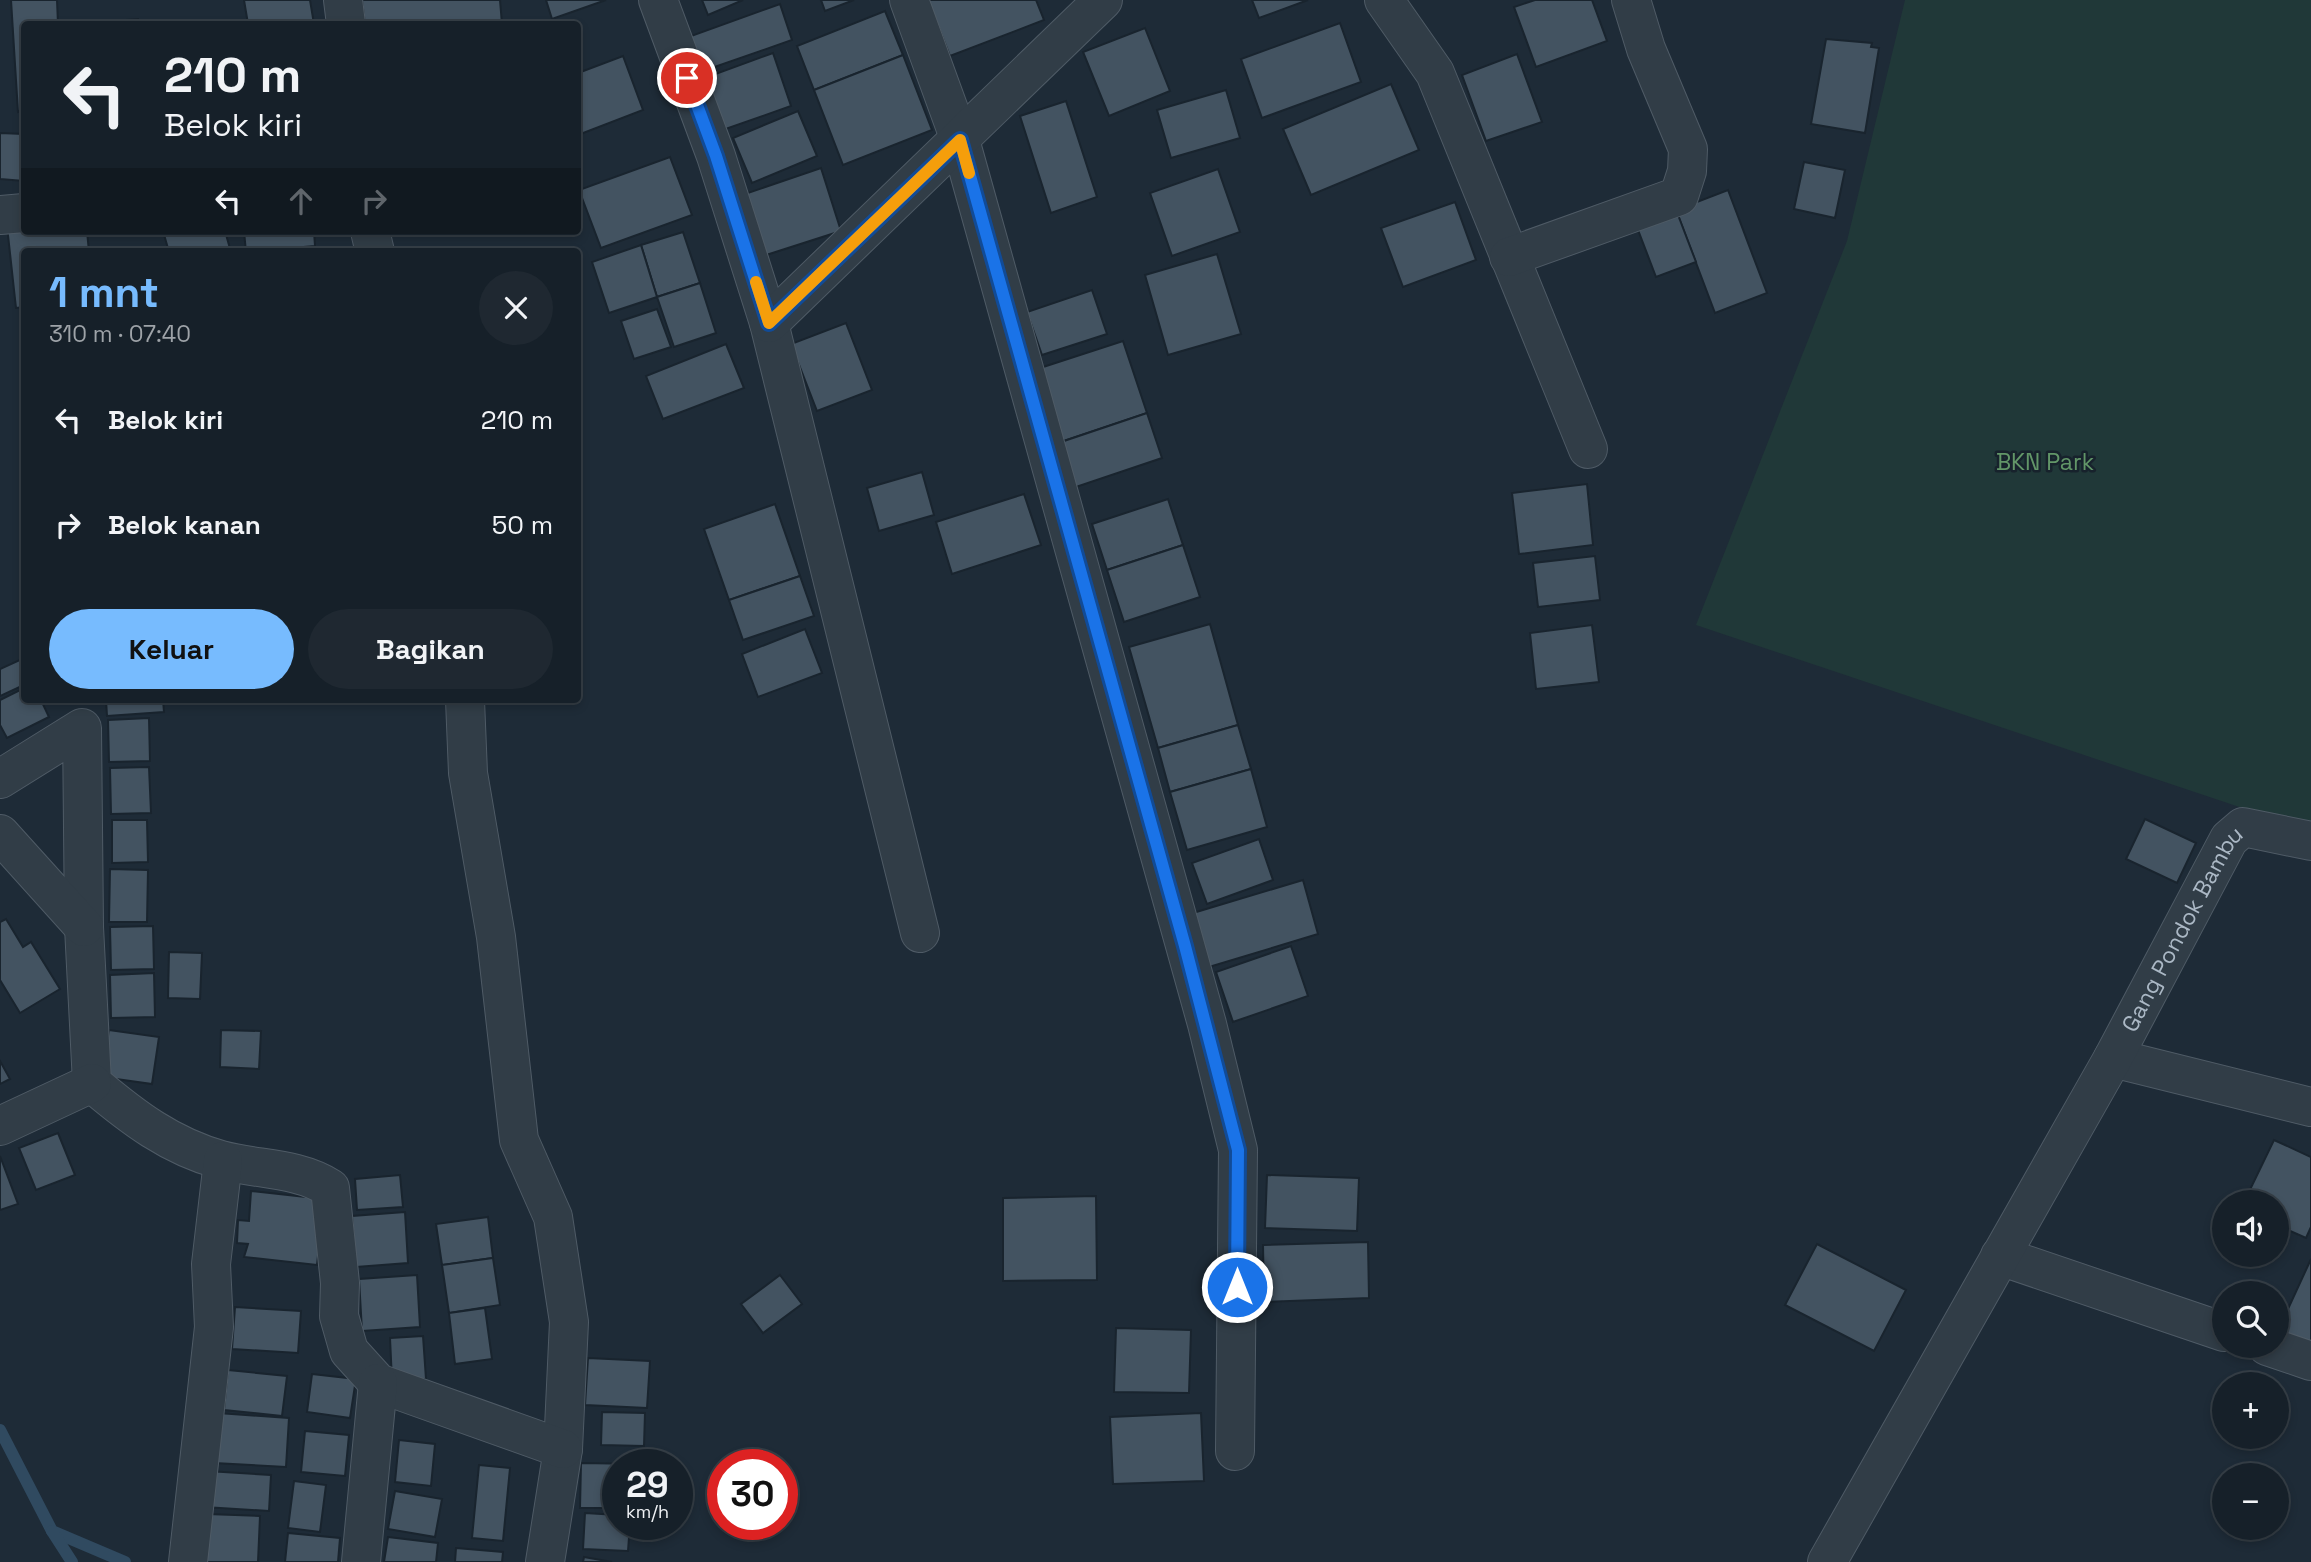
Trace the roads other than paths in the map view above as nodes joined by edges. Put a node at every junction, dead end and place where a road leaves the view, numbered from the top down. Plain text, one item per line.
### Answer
1 (342, 0) edge
2 (658, 0) edge
3 (909, 0) edge
4 (1103, 0) edge
5 (1384, 0) edge
6 (1631, 0) edge
7 (346, 21) edge
8 (960, 140) junction
9 (21, 213) edge
10 (0, 215) edge
11 (1508, 257) junction
12 (769, 323) junction
13 (1588, 449) dead end
14 (465, 703) edge
15 (83, 714) edge
16 (0, 779) edge
17 (0, 834) edge
18 (2311, 841) edge
19 (84, 927) junction
20 (920, 933) dead end
21 (2113, 1058) junction
22 (92, 1083) junction
23 (2311, 1107) edge
24 (0, 1126) edge
25 (223, 1161) junction
26 (2000, 1256) junction
27 (2212, 1328) edge
28 (2289, 1354) edge
29 (2311, 1361) edge
30 (378, 1383) junction
31 (563, 1449) junction
32 (1236, 1451) dead end
33 (188, 1562) edge
34 (361, 1562) edge
35 (545, 1562) edge
36 (1827, 1562) edge

1 - 7 street
2 - 12 street
3 - 8 street
4 - 8 street
5 - 11 street
6 - 11 street
8 - 12 street
8 - 32 street
9 - 10 street
11 - 13 street
12 - 20 street
14 - 31 street
15 - 16 street
15 - 19 street
17 - 19 street
18 - 21 street, Gang Pondok Bambu
19 - 22 street
21 - 23 street
21 - 26 street
22 - 24 street
22 - 25 street
25 - 30 street
25 - 33 street
26 - 27 street
26 - 36 street
28 - 29 street
30 - 31 street
30 - 34 street
31 - 35 street

